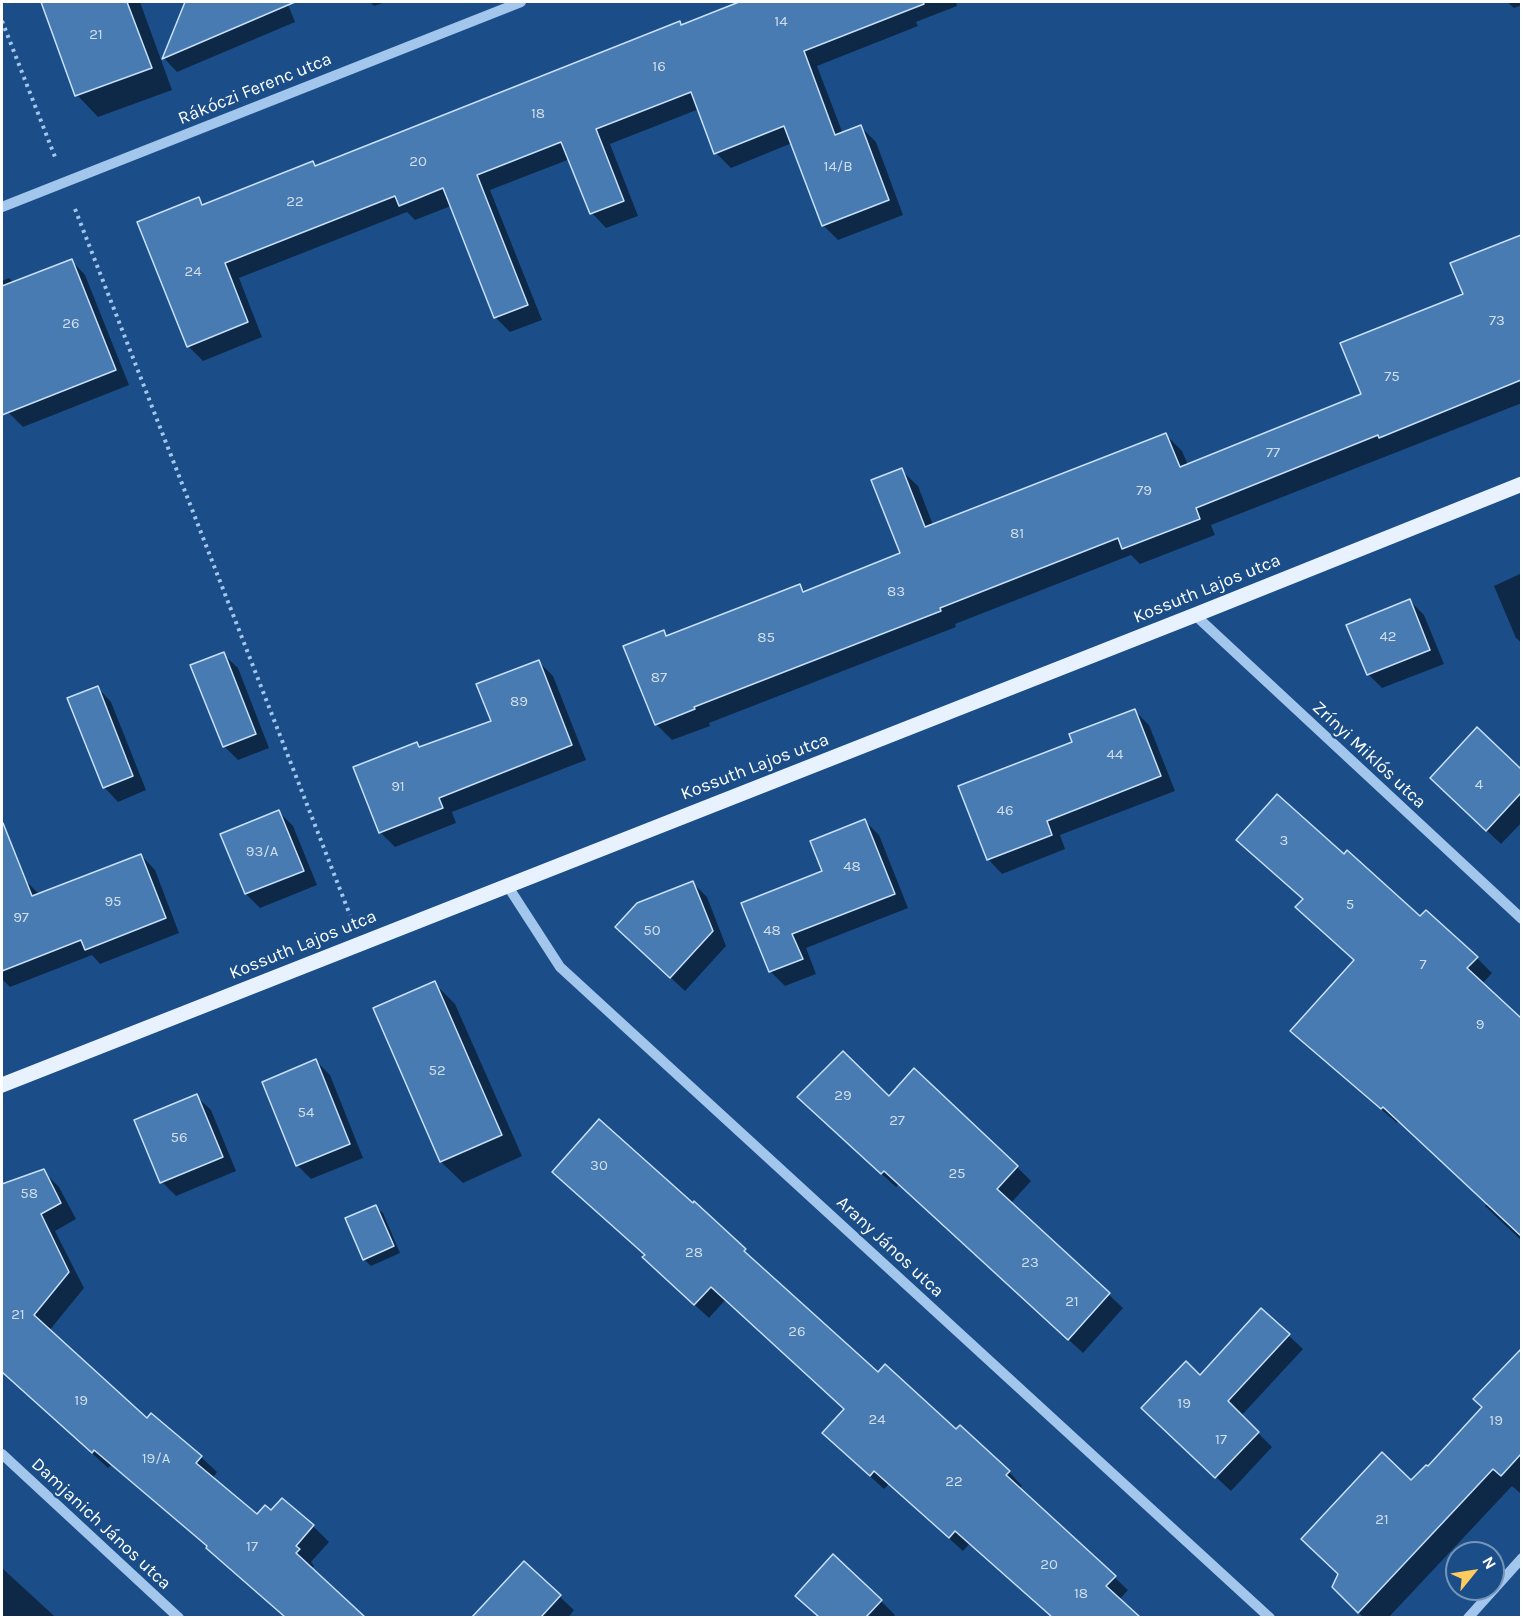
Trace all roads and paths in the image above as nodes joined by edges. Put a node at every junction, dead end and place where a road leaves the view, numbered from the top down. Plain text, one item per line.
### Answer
1 (521, 2) edge
2 (2, 21) edge
3 (65, 182) junction
4 (2, 207) edge
5 (1521, 484) edge
6 (1195, 615) junction
7 (507, 885) junction
8 (1521, 919) edge
9 (361, 943) junction
10 (2, 1084) edge
11 (2, 1454) edge
12 (1521, 1558) edge
13 (179, 1617) edge
14 (1270, 1617) edge
15 (1468, 1617) edge

1 - 3 street, Rákóczi Ferenc utca
2 - 3 path
3 - 4 street, Rákóczi Ferenc utca
3 - 9 path
5 - 6 main road, Kossuth Lajos utca
6 - 7 main road, Kossuth Lajos utca
6 - 8 street, Zrínyi Miklós utca
7 - 9 main road, Kossuth Lajos utca
7 - 14 street, Arany János utca
9 - 10 main road, Kossuth Lajos utca
11 - 13 street, Damjanich János utca
12 - 15 street

